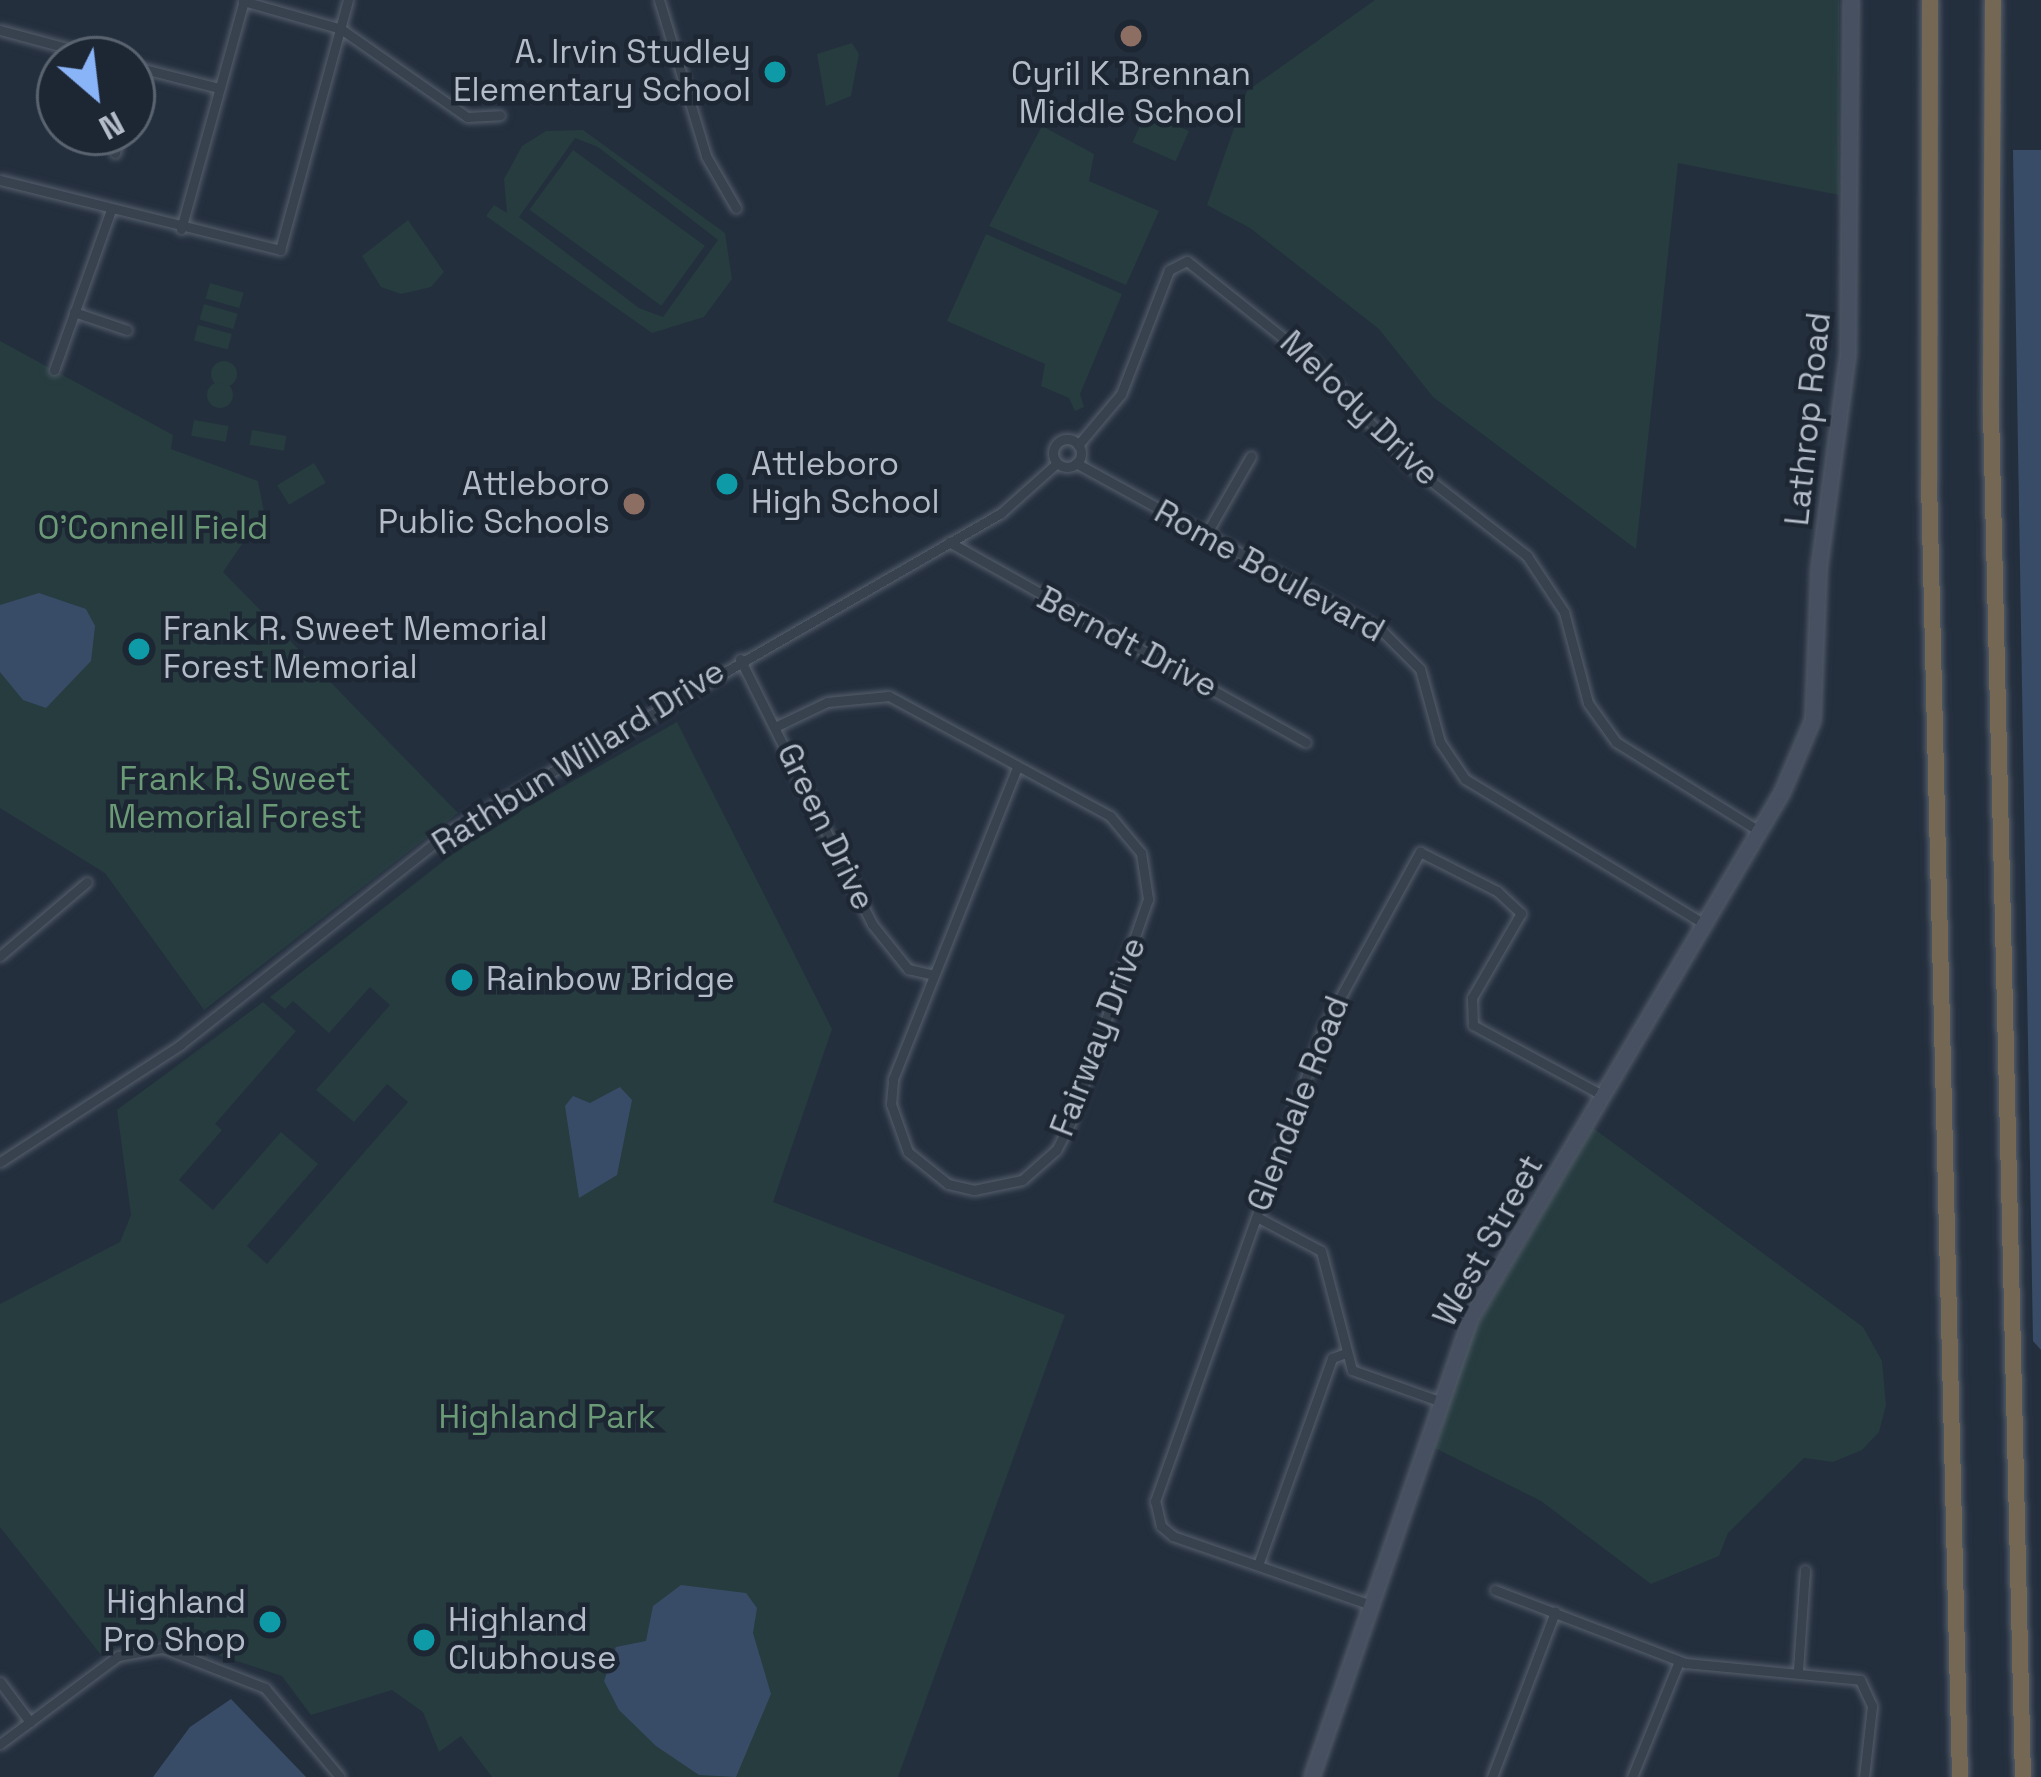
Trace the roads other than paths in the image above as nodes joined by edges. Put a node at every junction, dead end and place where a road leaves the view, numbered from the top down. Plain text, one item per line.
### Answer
1 (348, 0) edge
2 (659, 0) edge
3 (1850, 0) edge
4 (1930, 0) edge
5 (1994, 0) edge
6 (243, 1) edge
7 (341, 29) junction
8 (0, 30) edge
9 (36, 40) edge
10 (156, 72) edge
11 (219, 88) junction
12 (500, 115) dead end
13 (0, 180) edge
14 (736, 208) dead end
15 (110, 210) junction
16 (181, 229) junction
17 (74, 312) junction
18 (127, 330) dead end
19 (55, 370) dead end
20 (1078, 446) junction
21 (1251, 456) dead end
22 (1057, 463) junction
23 (1076, 463) junction
24 (1205, 536) junction
25 (949, 542) junction
26 (740, 659) junction
27 (777, 726) junction
28 (1306, 742) dead end
29 (1018, 768) junction
30 (1759, 831) junction
31 (87, 882) dead end
32 (1704, 924) junction
33 (0, 956) edge
34 (930, 974) junction
35 (1602, 1095) junction
36 (0, 1162) edge
37 (1256, 1216) junction
38 (1346, 1353) junction
39 (1442, 1402) junction
40 (1258, 1564) junction
41 (1805, 1570) dead end
42 (1496, 1590) dead end
43 (1371, 1605) junction
44 (1556, 1612) junction
45 (1679, 1660) junction
46 (1798, 1670) junction
47 (0, 1682) edge
48 (30, 1721) junction
49 (0, 1744) edge
50 (340, 1777) edge
51 (1312, 1777) edge
52 (1492, 1777) edge
53 (1632, 1777) edge
54 (1864, 1777) edge
55 (1960, 1777) edge
56 (2023, 1777) edge

1 - 7 street
2 - 14 street
3 - 30 main road, Lathrop Road
4 - 55 highway
5 - 56 highway
6 - 7 street
6 - 11 street
7 - 12 street
7 - 16 street
8 - 9 street
10 - 11 street
11 - 16 street
13 - 15 street
15 - 16 street
15 - 17 street
17 - 18 street
17 - 19 street
20 - 22 street, Rathbun Willard Drive
20 - 23 street
20 - 30 street, Melody Drive
21 - 24 street
22 - 23 street
22 - 25 street, Rathbun Willard Drive
23 - 24 street, Rome Boulevard
24 - 32 street, Rome Boulevard
25 - 26 street, Rathbun Willard Drive
25 - 28 street, Berndt Drive
26 - 27 street, Green Drive
26 - 36 street, Rathbun Willard Drive
27 - 29 street, Fairway Drive
27 - 34 street, Green Drive
29 - 34 street, Fairway Drive
29 - 34 street, Fairway Drive
30 - 32 main road, West Street
31 - 33 street
32 - 35 main road, West Street
35 - 37 street, Glendale Road
35 - 39 main road, West Street
37 - 38 street
37 - 40 street, Glendale Road
38 - 39 street
38 - 40 street
39 - 43 main road, West Street
40 - 43 street, Glendale Road
41 - 46 street
42 - 44 street
43 - 51 main road, West Street
44 - 45 street
44 - 52 street
45 - 46 street
45 - 53 street
46 - 54 street
47 - 48 street
48 - 49 street
48 - 50 street

